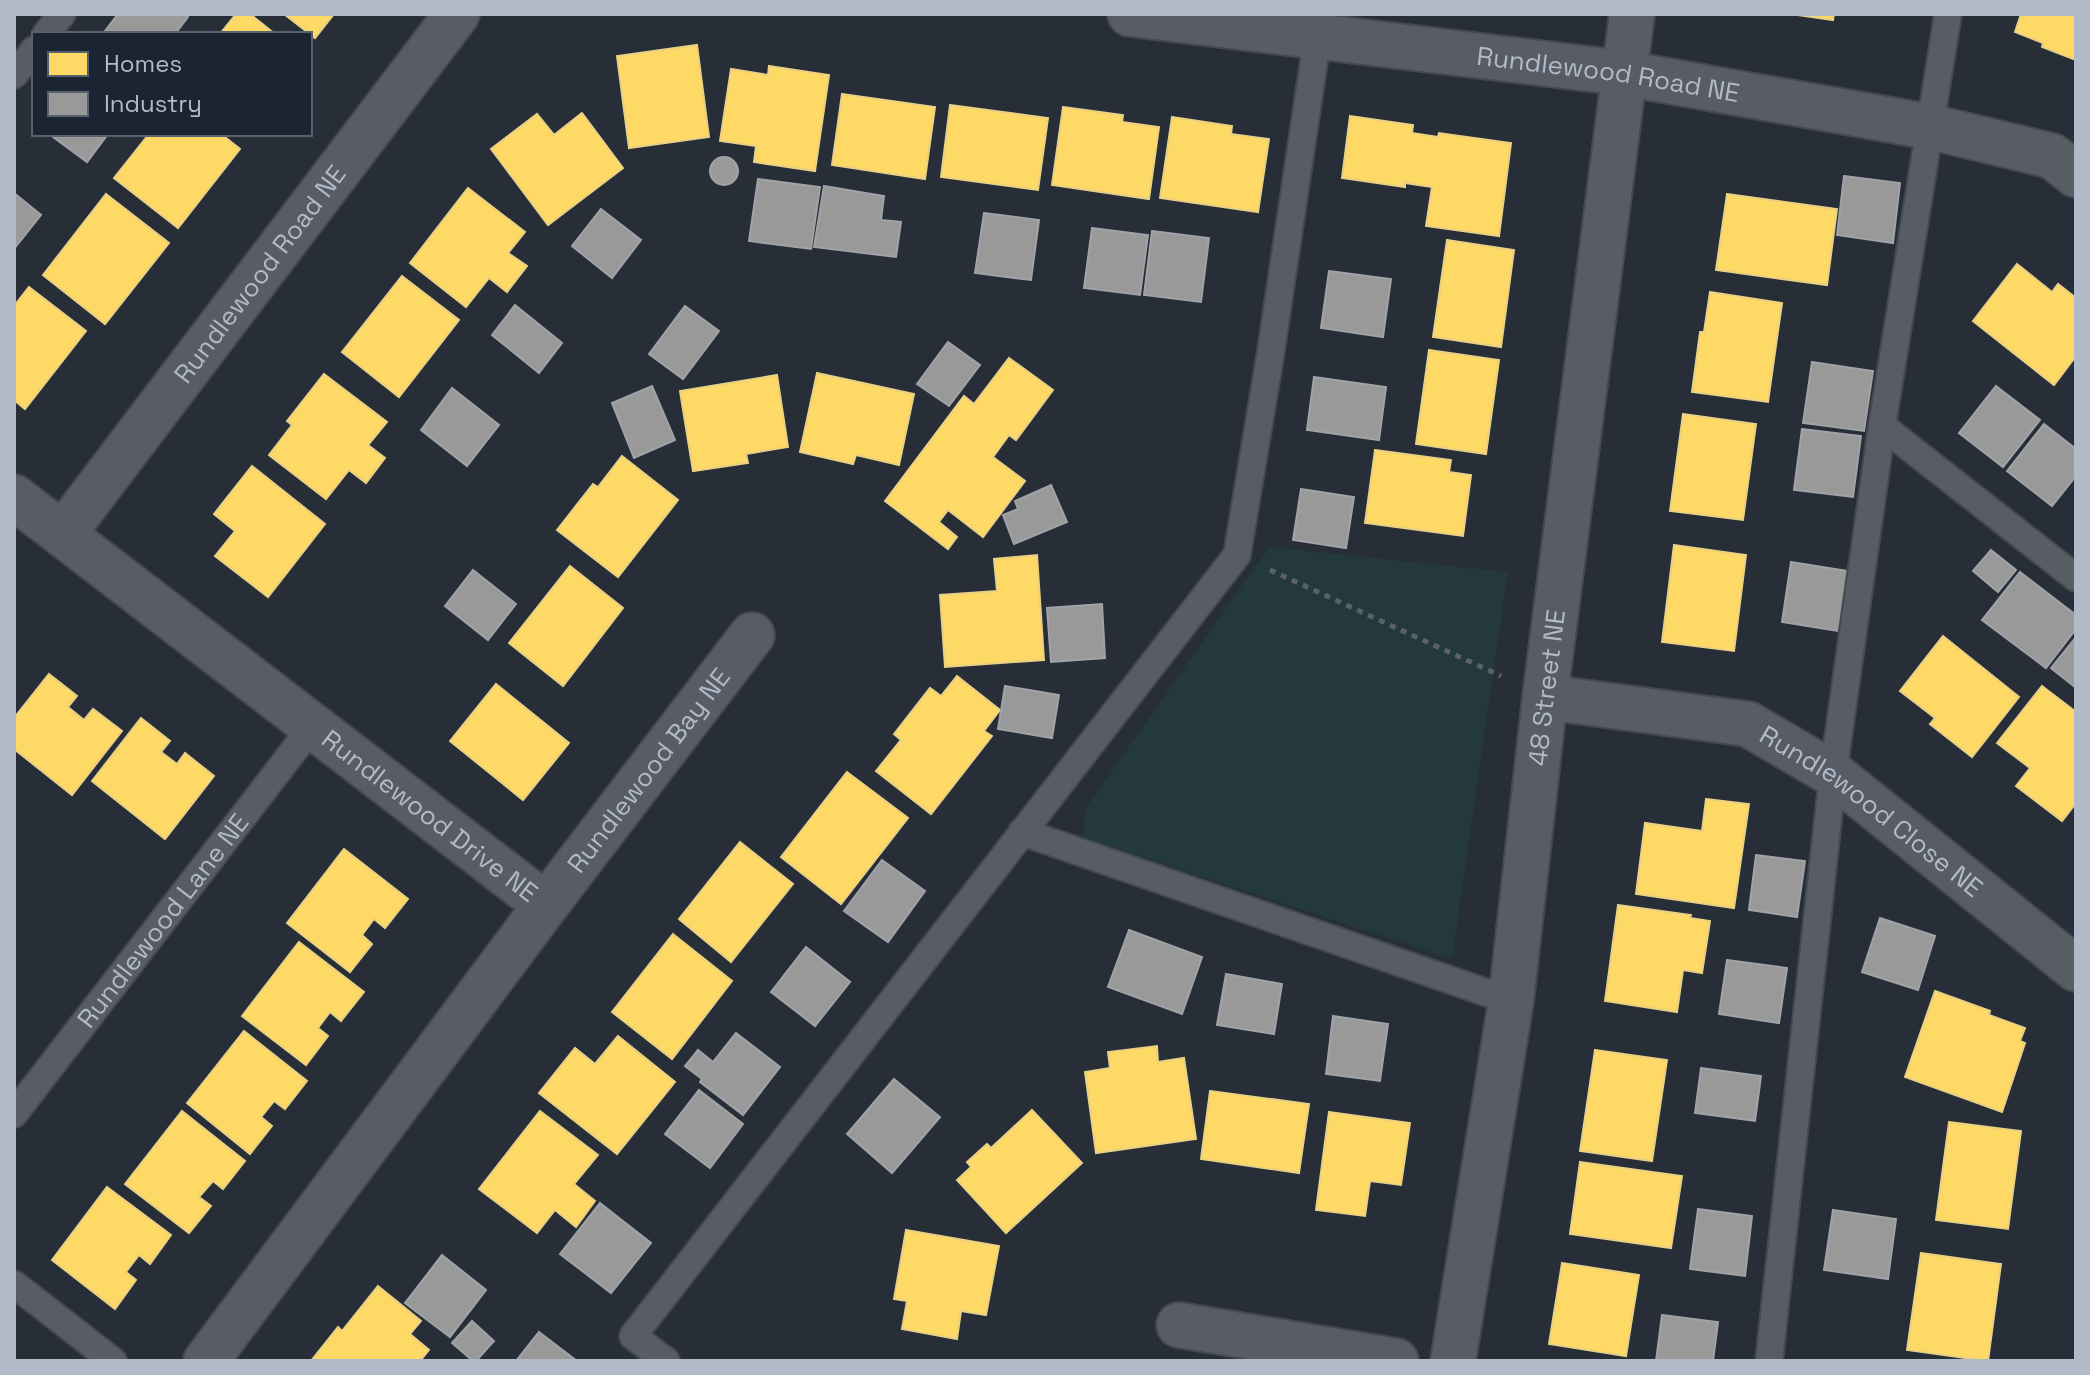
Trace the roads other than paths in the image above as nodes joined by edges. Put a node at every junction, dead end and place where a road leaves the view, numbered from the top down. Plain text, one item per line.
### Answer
1 (62, 14) edge
2 (457, 14) edge
3 (1130, 14) edge
4 (1632, 14) edge
5 (1948, 14) edge
6 (1319, 26) edge
7 (48, 32) edge
8 (32, 52) edge
9 (1623, 73) junction
10 (14, 75) edge
11 (1931, 127) junction
12 (2076, 175) edge
13 (1882, 426) junction
14 (14, 497) edge
15 (63, 534) junction
16 (2076, 578) edge
17 (752, 635) dead end
18 (1545, 697) junction
19 (312, 727) junction
20 (1833, 774) junction
21 (1022, 832) junction
22 (546, 905) junction
23 (2076, 969) edge
24 (1511, 1001) junction
25 (14, 1114) edge
26 (14, 1284) edge
27 (1179, 1325) dead end
28 (113, 1361) edge
29 (206, 1361) edge
30 (666, 1361) edge
31 (1396, 1361) edge
32 (1453, 1361) edge
33 (1769, 1361) edge

1 - 7 lane
2 - 15 street, Rundlewood Road NE
3 - 6 street, Rundlewood Road NE
4 - 9 street, 48 Street NE
5 - 11 lane
6 - 9 street, Rundlewood Road NE
6 - 21 lane
8 - 10 lane
9 - 11 street, Rundlewood Road NE
9 - 18 street, 48 Street NE
11 - 12 street, Rundlewood Road NE
11 - 13 lane
13 - 16 lane
13 - 20 lane
14 - 15 street, Rundlewood Drive NE
15 - 19 street, Rundlewood Drive NE
17 - 22 street, Rundlewood Bay NE
18 - 20 street, Rundlewood Close NE
18 - 24 street, 48 Street NE
19 - 22 street, Rundlewood Drive NE
19 - 25 lane, Rundlewood Lane NE
20 - 23 street, Rundlewood Close NE
20 - 33 lane
21 - 24 lane
21 - 30 lane
22 - 29 street, Rundlewood Drive NE
24 - 32 street, 48 Street NE
26 - 28 lane
27 - 31 street

